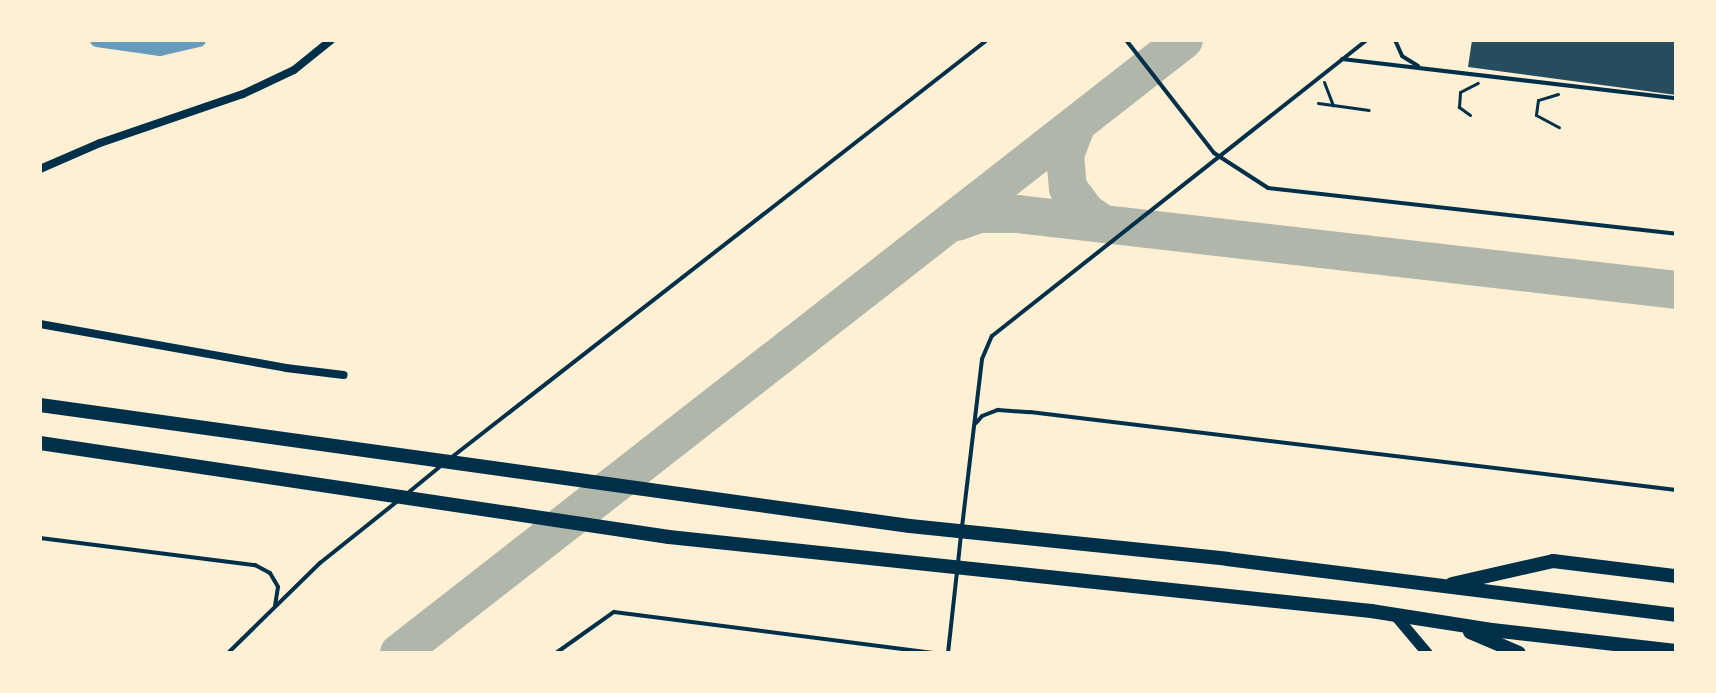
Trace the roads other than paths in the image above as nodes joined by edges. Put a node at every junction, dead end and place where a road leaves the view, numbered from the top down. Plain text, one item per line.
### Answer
1 (331, 40) edge
2 (987, 40) edge
3 (1126, 40) edge
4 (1367, 40) edge
5 (1395, 40) edge
6 (1342, 59) junction
7 (1428, 69) junction
8 (1676, 98) edge
9 (1217, 156) junction
10 (40, 169) edge
11 (1676, 234) edge
12 (40, 324) edge
13 (344, 375) dead end
14 (40, 405) edge
15 (974, 429) junction
16 (40, 443) edge
17 (1676, 490) edge
18 (40, 538) edge
19 (1676, 576) edge
20 (1441, 587) junction
21 (272, 611) junction
22 (1394, 614) junction
23 (1676, 615) edge
24 (1448, 623) junction
25 (568, 644) junction
26 (1676, 651) edge
27 (228, 653) edge
28 (556, 653) edge
29 (563, 653) edge
30 (935, 653) edge
31 (948, 653) edge
32 (1427, 653) edge
33 (1519, 653) edge

1 - 10 street
2 - 21 lane
3 - 9 lane
4 - 6 lane
5 - 7 lane
6 - 7 lane
6 - 9 lane
7 - 8 lane
9 - 11 lane
9 - 15 lane
12 - 13 street
14 - 20 main road
15 - 17 lane
15 - 31 lane
16 - 22 main road
18 - 21 lane
19 - 20 main road
20 - 23 main road
21 - 27 lane
22 - 24 main road
22 - 32 street
24 - 26 main road
24 - 33 main road
25 - 28 lane
25 - 29 lane
25 - 30 lane

